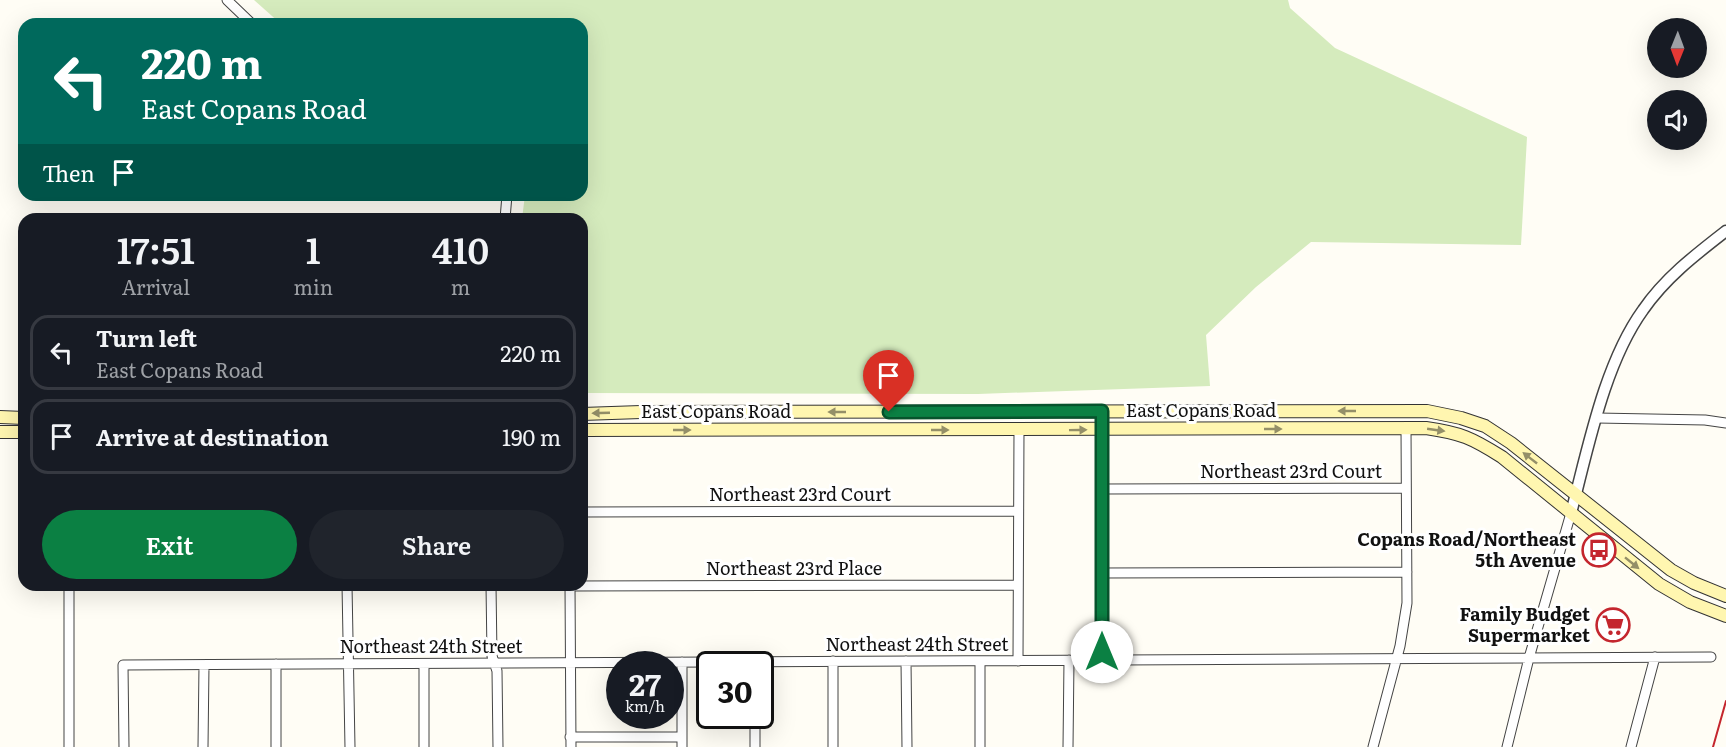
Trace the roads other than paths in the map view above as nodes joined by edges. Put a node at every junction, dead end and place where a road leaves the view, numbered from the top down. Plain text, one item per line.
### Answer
1 (227, 0) edge
2 (246, 18) edge
3 (1726, 231) edge
4 (1102, 411) junction
5 (588, 414) edge
6 (0, 417) edge
7 (18, 418) edge
8 (1597, 418) junction
9 (1726, 423) edge
10 (1406, 428) junction
11 (1102, 429) junction
12 (588, 430) edge
13 (1019, 430) junction
14 (0, 432) edge
15 (18, 432) edge
16 (1406, 488) junction
17 (1103, 489) junction
18 (1576, 495) junction
19 (1018, 511) junction
20 (588, 512) edge
21 (1571, 513) junction
22 (1407, 572) junction
23 (1102, 573) junction
24 (588, 585) edge
25 (1018, 585) junction
26 (69, 591) edge
27 (347, 591) edge
28 (490, 591) edge
29 (570, 591) edge
30 (1726, 596) edge
31 (1726, 616) edge
32 (1655, 657) junction
33 (1711, 657) dead end
34 (1529, 658) junction
35 (1397, 659) junction
36 (1069, 660) junction
37 (1102, 660) junction
38 (906, 661) junction
39 (980, 661) junction
40 (1018, 661) junction
41 (833, 662) junction
42 (424, 663) junction
43 (493, 663) junction
44 (570, 663) junction
45 (606, 663) edge
46 (774, 663) edge
47 (276, 664) junction
48 (349, 664) junction
49 (204, 665) junction
50 (755, 729) edge
51 (571, 742) edge
52 (682, 742) edge
53 (69, 747) edge
54 (124, 747) edge
55 (203, 747) edge
56 (276, 747) edge
57 (351, 747) edge
58 (424, 747) edge
59 (498, 747) edge
60 (755, 747) edge
61 (833, 747) edge
62 (907, 747) edge
63 (980, 747) edge
64 (1068, 747) edge
65 (1373, 747) edge
66 (1507, 747) edge
67 (1631, 747) edge

1 - 2 street
3 - 8 street
4 -> 5 main road, East Copans Road
4 - 11 street
18 -> 4 main road, East Copans Road
6 - 7 main road
8 - 9 street
8 - 18 street
11 -> 10 main road, East Copans Road
10 - 16 street
10 -> 21 main road, East Copans Road
13 -> 11 main road, East Copans Road
11 - 17 street
12 -> 13 main road, East Copans Road
13 - 19 street
14 - 15 main road
16 - 17 street, Northeast 23rd Court
16 - 22 street
17 - 23 street
18 - 21 street
18 - 30 main road, East Copans Road
19 - 20 street, Northeast 23rd Court
19 - 25 street
21 -> 31 main road, East Copans Road
21 - 34 street
22 - 23 street
22 - 35 street
23 - 37 street
24 - 25 street, Northeast 23rd Place
25 - 40 street
26 - 53 street
27 - 48 street
28 - 43 street
29 - 44 street
32 - 33 street, Northeast 24th Street
32 - 34 street, Northeast 24th Street
32 - 67 street
34 - 35 street, Northeast 24th Street
34 - 66 street
35 - 37 street, Northeast 24th Street
35 - 65 street
36 - 37 street, Northeast 24th Street
36 - 40 street, Northeast 24th Street
36 - 64 street
38 - 39 street, Northeast 24th Street
38 - 41 street, Northeast 24th Street
38 - 62 street
39 - 40 street, Northeast 24th Street
39 - 63 street
41 - 46 street, Northeast 24th Street
41 - 61 street
42 - 43 street, Northeast 24th Street
42 - 48 street, Northeast 24th Street
42 - 58 street
43 - 44 street, Northeast 24th Street
43 - 59 street
44 - 45 street, Northeast 24th Street
44 - 51 street
47 - 48 street, Northeast 24th Street
47 - 49 street, Northeast 24th Street
47 - 56 street
48 - 57 street
49 - 54 street, Northeast 24th Street
49 - 55 street
50 - 60 street
51 - 52 street

